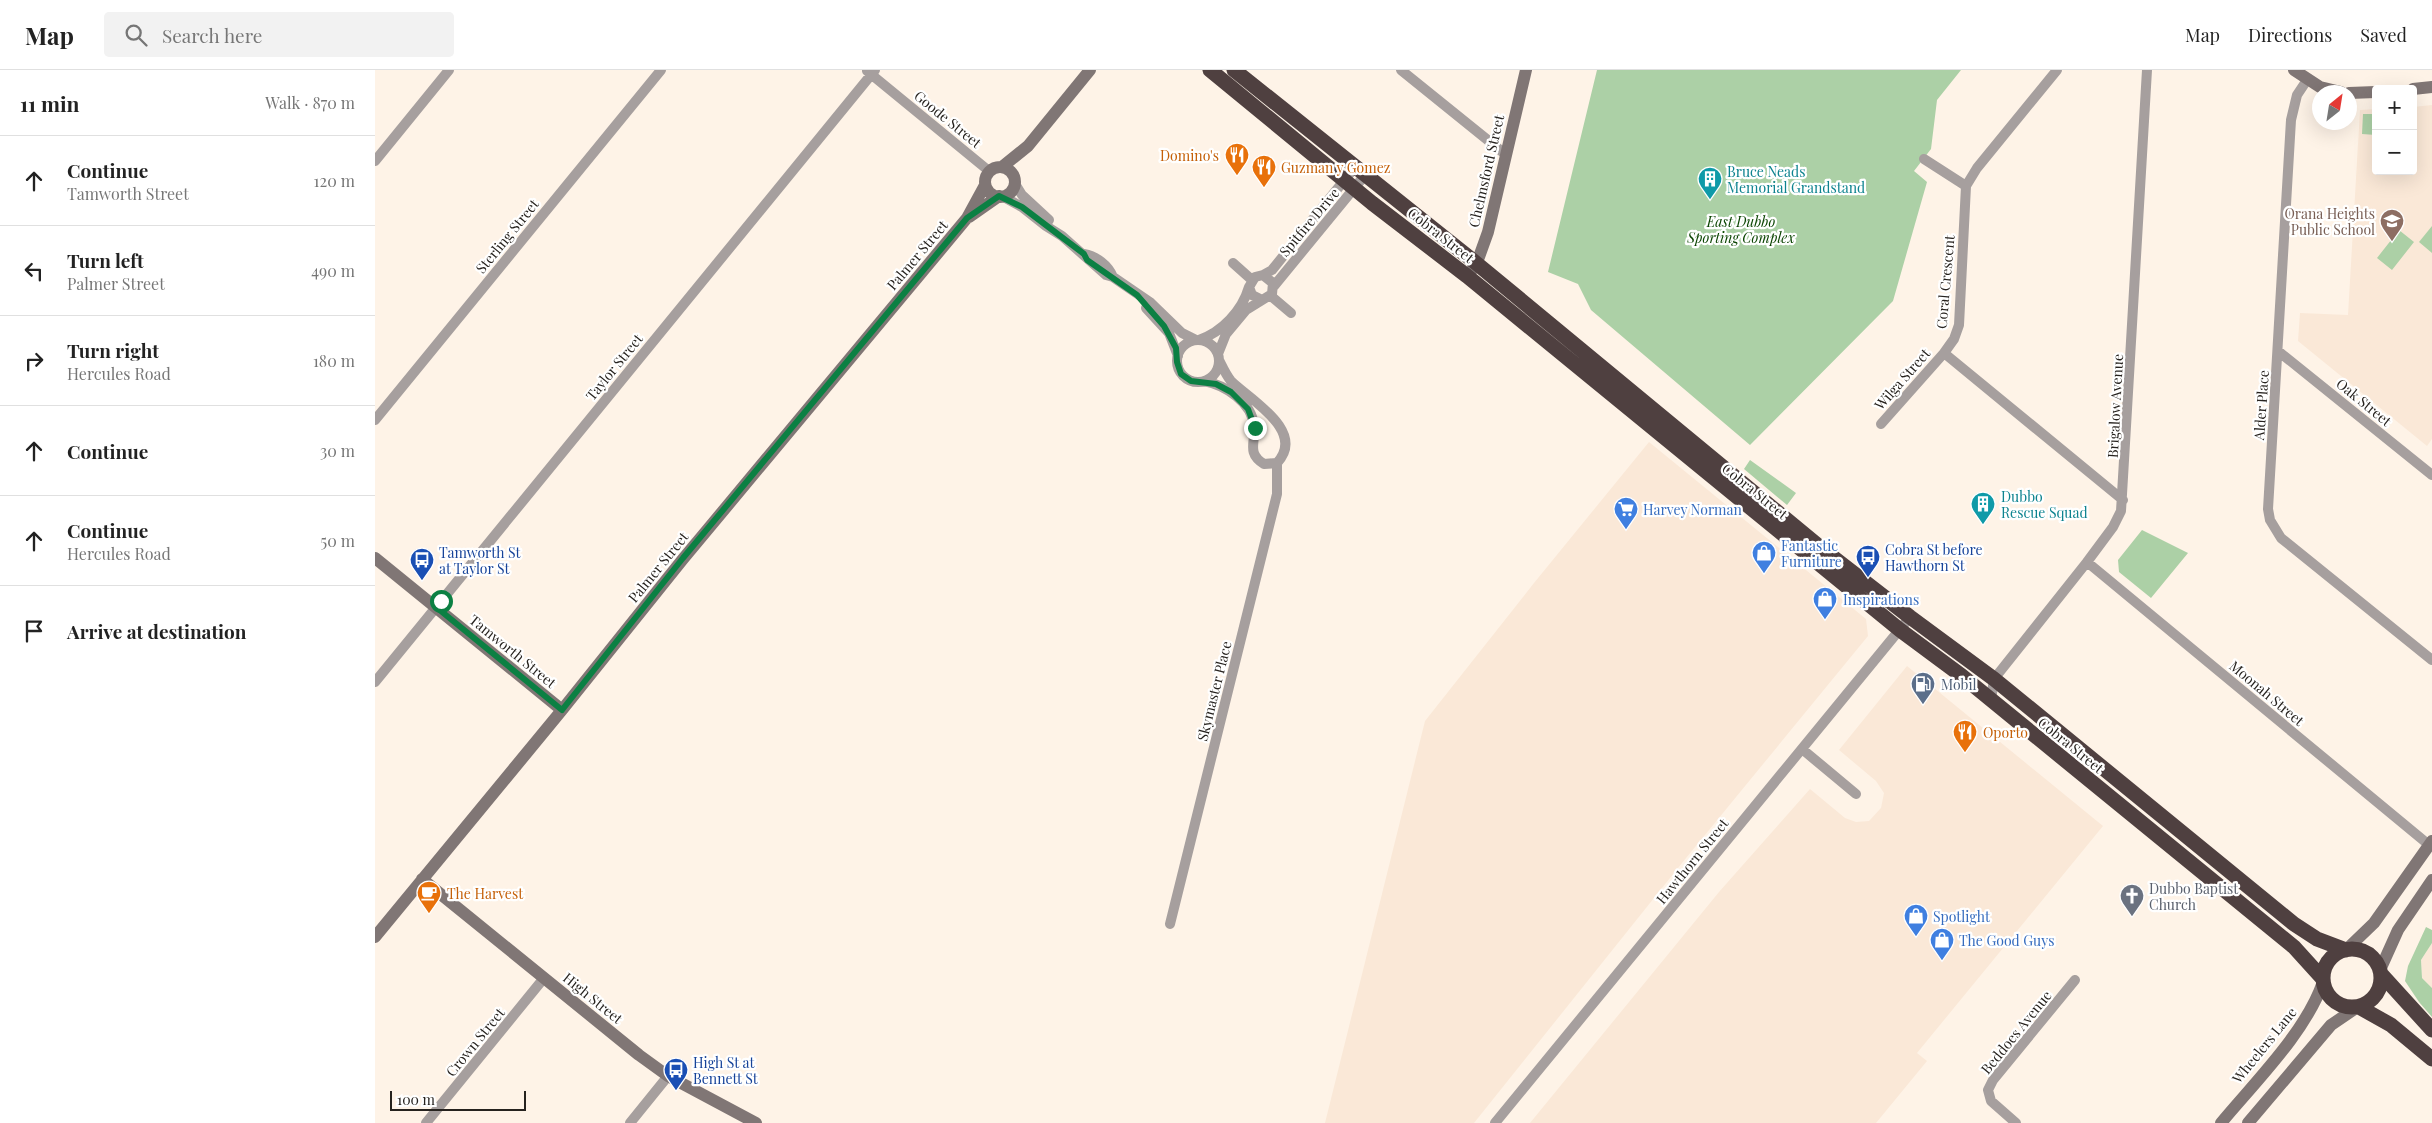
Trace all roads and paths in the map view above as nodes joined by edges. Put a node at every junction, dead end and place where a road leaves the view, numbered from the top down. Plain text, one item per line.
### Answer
1 (449, 70) edge
2 (661, 70) edge
3 (1090, 70) edge
4 (1210, 70) edge
5 (1234, 70) edge
6 (1401, 70) edge
7 (1526, 70) edge
8 (2057, 70) edge
9 (2147, 70) edge
10 (2294, 70) edge
11 (871, 71) edge
12 (2307, 80) junction
13 (2316, 85) edge
14 (2432, 88) edge
15 (2417, 89) edge
16 (2372, 92) edge
17 (2357, 93) edge
18 (1028, 146) junction
19 (1505, 154) junction
20 (1924, 158) dead end
21 (375, 161) edge
22 (1002, 167) junction
23 (989, 171) junction
24 (1360, 171) junction
25 (1014, 179) junction
26 (1349, 184) junction
27 (985, 185) junction
28 (1966, 186) junction
29 (1000, 196) junction
30 (967, 218) junction
31 (1063, 236) junction
32 (1233, 263) dead end
33 (1476, 263) junction
34 (1263, 275) junction
35 (1467, 276) junction
36 (1250, 284) junction
37 (1269, 294) junction
38 (1137, 295) junction
39 (1291, 313) dead end
40 (1198, 340) junction
41 (2278, 351) junction
42 (1944, 352) junction
43 (1178, 356) junction
44 (1219, 357) junction
45 (1204, 381) junction
46 (375, 420) edge
47 (1881, 424) dead end
48 (1277, 463) junction
49 (2432, 475) edge
50 (2123, 500) junction
51 (375, 558) edge
52 (2087, 562) junction
53 (436, 607) junction
54 (1910, 617) junction
55 (1900, 630) junction
56 (2432, 660) edge
57 (1994, 679) junction
58 (375, 682) edge
59 (1991, 700) junction
60 (562, 710) junction
61 (1802, 749) junction
62 (1856, 794) dead end
63 (2431, 843) edge
64 (422, 879) junction
65 (2432, 880) edge
66 (1170, 924) dead end
67 (375, 937) edge
68 (2347, 950) junction
69 (2381, 972) junction
70 (544, 978) junction
71 (2075, 980) dead end
72 (2323, 980) junction
73 (2357, 1007) junction
74 (2432, 1030) edge
75 (2432, 1059) edge
76 (668, 1076) junction
77 (426, 1123) edge
78 (630, 1123) edge
79 (756, 1123) edge
80 (1495, 1123) edge
81 (2016, 1123) edge
82 (2221, 1123) edge
83 (2249, 1123) edge

1 - 21 street
2 - 46 street, Sterling Street
3 - 18 street
4 - 26 highway, Cobra Street
5 - 24 highway, Cobra Street
6 - 19 street
7 - 19 street, Chelmsford Street
8 - 28 street, Coral Crescent
9 - 50 street, Brigalow Avenue
10 - 12 street
11 - 23 street, Goode Street
11 - 53 street, Taylor Street
12 - 13 street
12 - 41 street, Alder Place
14 - 15 street
16 - 17 street
18 - 22 street
18 - 25 street
19 - 33 street, Chelmsford Street
20 - 28 street
22 - 23 street
22 - 25 street
23 - 27 street
24 - 26 street, Spitfire Drive
24 - 33 highway, Cobra Street
25 - 29 street
25 - 31 street
26 - 34 street, Spitfire Drive
26 - 35 highway, Cobra Street
26 - 37 street, Spitfire Drive
27 - 29 street
27 - 30 street, Palmer Street
28 - 42 street, Coral Crescent
29 - 30 street, Palmer Street
29 - 31 street
30 - 60 street, Palmer Street
31 - 38 street
32 - 36 street
33 - 35 street, Chelmsford Street
33 - 54 highway, Cobra Street
34 - 36 street, Spitfire Drive
34 - 37 street
35 - 55 highway, Cobra Street
36 - 37 street
36 - 40 street
37 - 39 street
37 - 44 street, Spitfire Drive
38 - 40 street
38 - 43 street
40 - 43 street
40 - 44 street
41 - 49 street, Oak Street
41 - 56 street, Alder Place
42 - 47 street, Wilga Street
42 - 50 street
43 - 45 street
44 - 45 street
44 - 48 street, Skymaster Place
45 - 48 street
48 - 66 street, Skymaster Place
50 - 52 street, Brigalow Avenue
51 - 53 street, Tamworth Street
52 - 57 street, Brigalow Avenue
52 - 63 street, Moonah Street
53 - 58 street, Taylor Street
53 - 60 street, Tamworth Street
54 - 55 street, Hawthorn Street
54 - 57 highway, Cobra Street
55 - 59 highway, Cobra Street
55 - 61 street, Hawthorn Street
57 - 59 street
57 - 68 highway, Cobra Street
59 - 72 highway, Cobra Street
60 - 64 street, Palmer Street
61 - 62 street
61 - 80 street, Hawthorn Street
63 - 68 street
64 - 67 street, Palmer Street
64 - 70 street, High Street
65 - 69 street
68 - 69 highway
68 - 72 highway
69 - 73 highway
69 - 74 highway
70 - 76 street, High Street
70 - 77 street, Crown Street
71 - 81 street, Beddoes Avenue
72 - 73 highway
72 - 82 street, Wheelers Lane
73 - 75 highway
73 - 83 street
76 - 78 street
76 - 79 street, High Street

